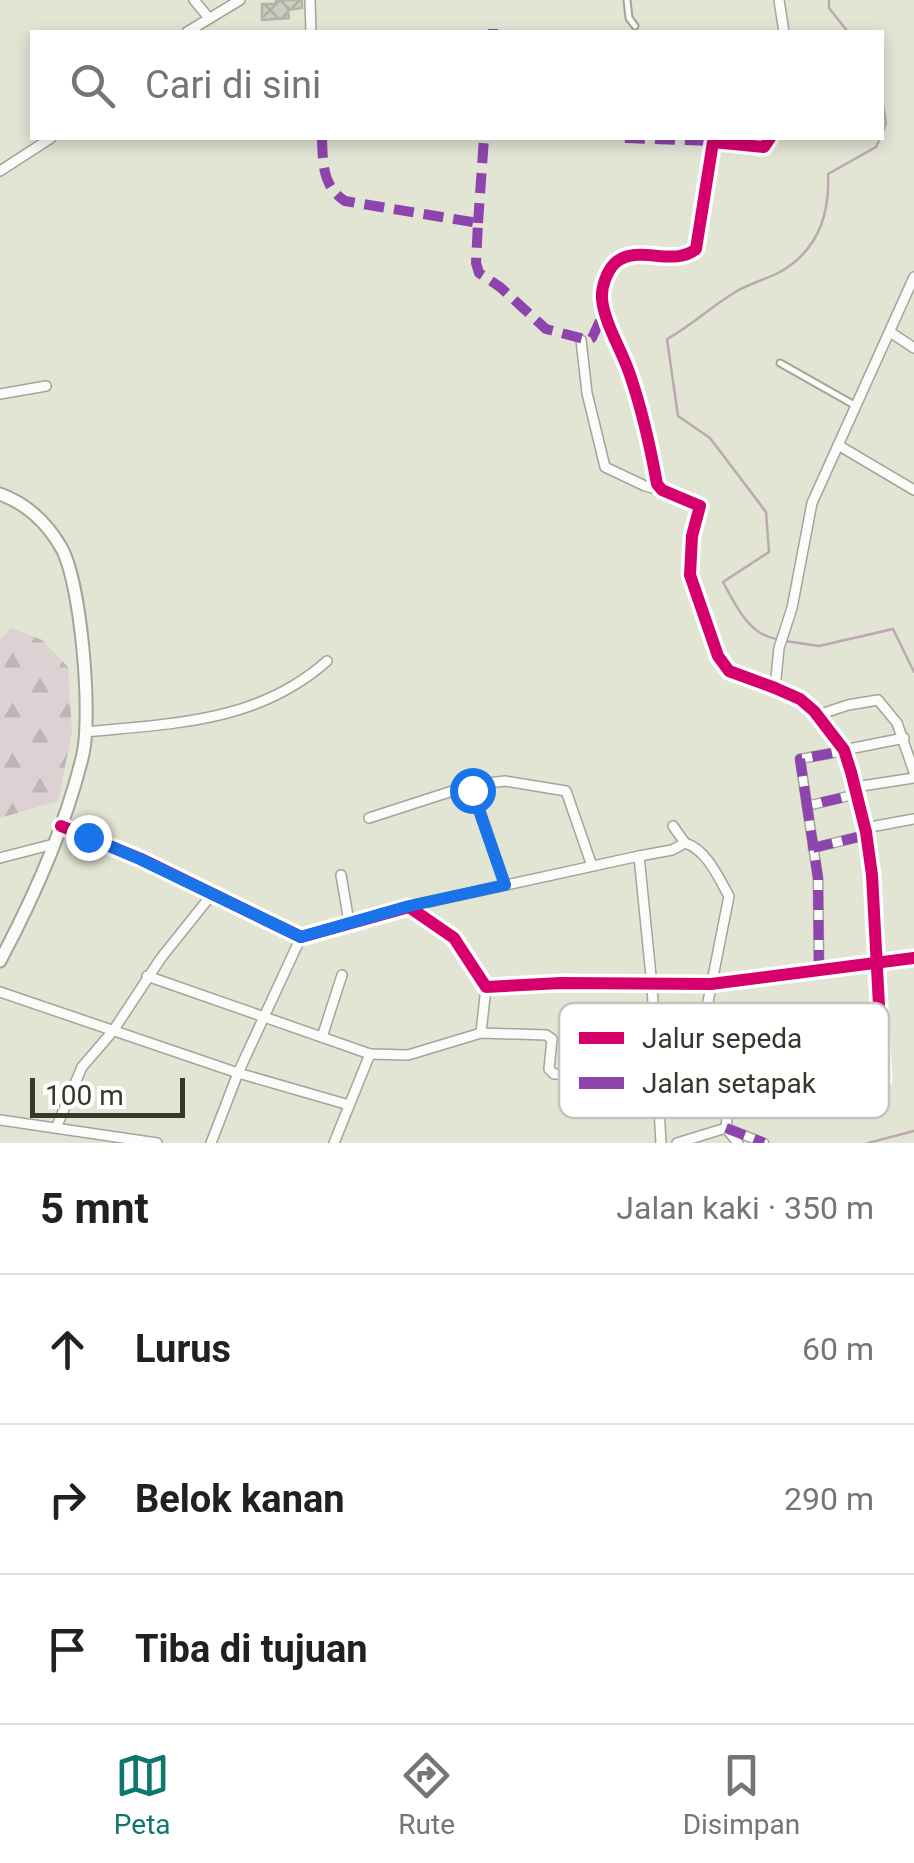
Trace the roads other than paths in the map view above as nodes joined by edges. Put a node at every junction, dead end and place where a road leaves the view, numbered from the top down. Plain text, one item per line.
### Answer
1 (194, 0) edge
2 (240, 0) edge
3 (310, 0) edge
4 (627, 0) edge
5 (779, 0) edge
6 (208, 17) junction
7 (636, 26) dead end
8 (190, 30) edge
9 (311, 30) edge
10 (784, 30) edge
11 (49, 140) edge
12 (769, 140) edge
13 (0, 171) edge
14 (914, 277) edge
15 (890, 332) junction
16 (581, 340) dead end
17 (914, 348) edge
18 (780, 363) dead end
19 (46, 386) dead end
20 (0, 394) edge
21 (857, 407) junction
22 (838, 444) junction
23 (662, 490) junction
24 (914, 490) edge
25 (0, 494) edge
26 (326, 660) dead end
27 (775, 688) junction
28 (818, 716) junction
29 (86, 732) junction
30 (904, 738) junction
31 (844, 751) junction
32 (914, 775) edge
33 (471, 785) junction
34 (856, 791) junction
35 (807, 806) junction
36 (368, 818) dead end
37 (914, 819) edge
38 (61, 826) junction
39 (673, 826) dead end
40 (866, 832) junction
41 (685, 843) junction
42 (54, 844) junction
43 (813, 848) junction
44 (639, 856) junction
45 (0, 858) edge
46 (592, 866) junction
47 (341, 874) dead end
48 (505, 885) junction
49 (213, 894) junction
50 (409, 906) junction
51 (350, 922) junction
52 (301, 937) junction
53 (914, 958) edge
54 (0, 960) edge
55 (876, 962) junction
56 (819, 970) junction
57 (342, 975) dead end
58 (147, 976) junction
59 (711, 984) junction
60 (652, 986) junction
61 (486, 987) junction
62 (0, 992) edge
63 (653, 1003) edge
64 (708, 1003) edge
65 (878, 1003) edge
66 (266, 1018) junction
67 (114, 1031) junction
68 (481, 1033) junction
69 (322, 1037) junction
70 (370, 1054) junction
71 (238, 1073) junction
72 (559, 1074) edge
73 (349, 1105) junction
74 (660, 1118) edge
75 (727, 1118) edge
76 (0, 1120) edge
77 (56, 1128) junction
78 (726, 1128) junction
79 (156, 1143) edge
80 (211, 1143) edge
81 (334, 1143) edge
82 (661, 1143) edge
83 (677, 1143) edge
84 (738, 1143) edge
85 (764, 1143) edge

1 - 6 street
2 - 6 street
3 - 9 street
4 - 7 lane
5 - 10 street
6 - 8 street
11 - 13 street
12 - 23 street
14 - 15 street
15 - 17 street
15 - 21 street
16 - 23 street
18 - 21 lane
19 - 20 street
21 - 22 street
22 - 24 street
22 - 27 street
23 - 27 street
25 - 29 street
26 - 29 street
27 - 28 street
28 - 30 street
28 - 31 street
29 - 38 street
30 - 31 street
30 - 32 street
31 - 34 street
31 - 35 street
32 - 34 street
33 - 36 street
33 - 46 street
33 - 48 street
34 - 35 street
34 - 40 street
35 - 43 street
37 - 40 street
38 - 42 street
38 - 49 street
39 - 41 street
40 - 43 street
40 - 55 street
41 - 44 street
41 - 59 street
42 - 45 street
42 - 54 street
43 - 56 street
44 - 46 street
44 - 60 street
46 - 48 street
47 - 51 street
48 - 50 street
49 - 52 street
49 - 58 street
50 - 51 street
50 - 61 street
51 - 52 street
52 - 66 street
53 - 55 street
55 - 56 street
55 - 65 street
56 - 59 street
57 - 69 street
58 - 66 street
58 - 67 street
59 - 60 street
59 - 64 street
60 - 61 street
60 - 63 street
61 - 68 street
62 - 67 street
66 - 69 street
66 - 71 street
67 - 71 street
67 - 77 street
68 - 70 street
68 - 72 street
69 - 70 street
70 - 73 street
71 - 73 street
71 - 80 street
73 - 81 street
74 - 82 street
75 - 78 street
76 - 77 street
77 - 79 street
78 - 83 street
78 - 84 street
78 - 85 street

